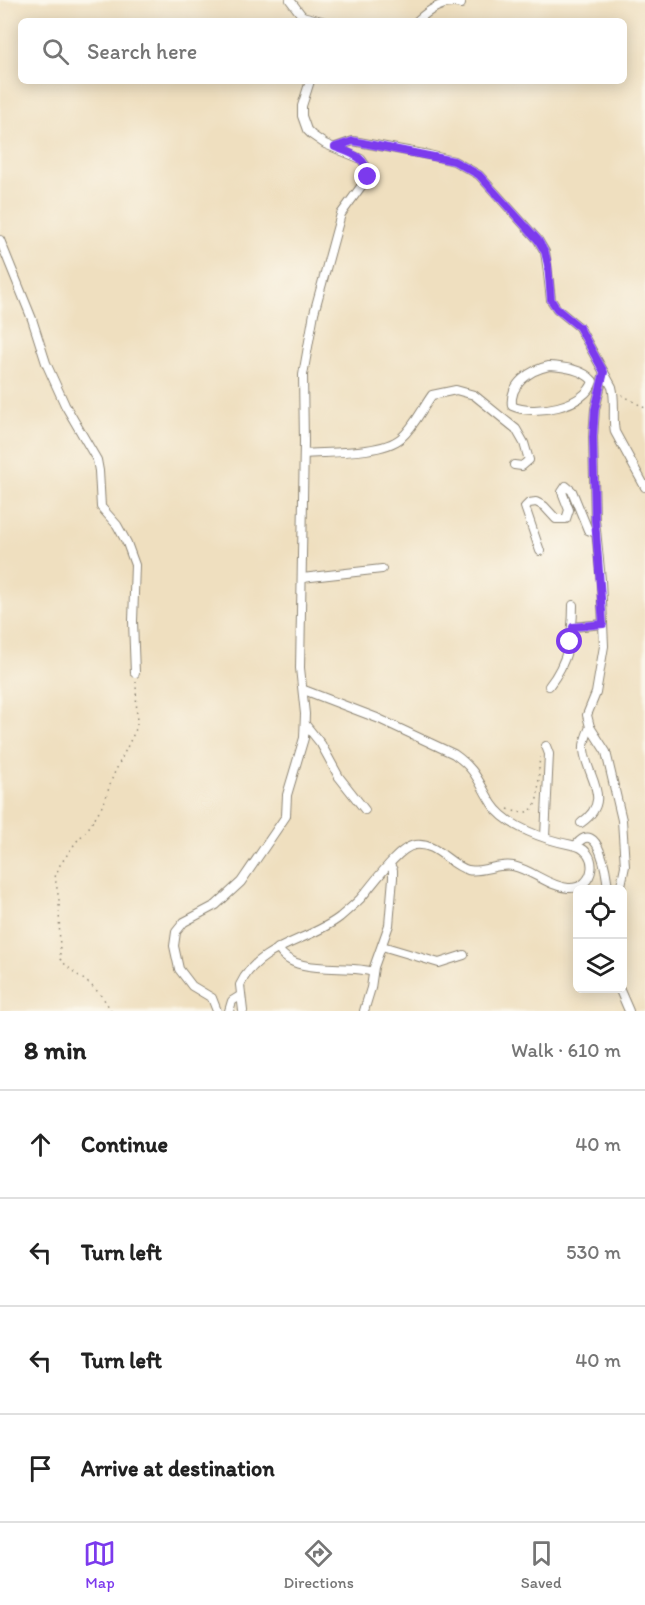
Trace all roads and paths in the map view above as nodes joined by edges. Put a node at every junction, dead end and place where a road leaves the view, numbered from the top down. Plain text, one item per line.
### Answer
1 (293, 1) edge
2 (461, 4) dead end
3 (304, 18) edge
4 (421, 18) edge
5 (308, 84) edge
6 (335, 147) junction
7 (0, 240) edge
8 (603, 375) junction
9 (593, 381) junction
10 (612, 387) junction
11 (645, 408) edge
12 (304, 454) junction
13 (514, 465) dead end
14 (645, 486) edge
15 (596, 533) junction
16 (540, 551) dead end
17 (382, 569) dead end
18 (302, 578) junction
19 (573, 606) dead end
20 (603, 624) junction
21 (573, 627) junction
22 (135, 673) joint
23 (549, 686) dead end
24 (303, 690) junction
25 (305, 724) junction
26 (590, 726) junction
27 (546, 746) joint
28 (506, 808) dead end
29 (365, 810) dead end
30 (581, 823) dead end
31 (545, 837) junction
32 (576, 845) junction
33 (390, 865) junction
34 (607, 885) edge
35 (621, 885) edge
36 (382, 946) junction
37 (278, 948) junction
38 (464, 955) dead end
39 (373, 972) junction
40 (621, 993) edge
41 (240, 996) junction
42 (111, 1011) edge
43 (217, 1011) edge
44 (229, 1011) edge
45 (243, 1011) edge
46 (364, 1011) edge
47 (629, 1011) edge

1 - 3 street
2 - 4 street
5 - 6 street
6 - 8 street
6 - 12 street
7 - 22 street
8 - 9 street
8 - 10 street
8 - 15 street
9 - 9 street
10 - 11 path
10 - 14 street
12 - 13 street
12 - 18 street
15 - 16 street
15 - 20 street
17 - 18 street
18 - 24 street
19 - 21 street
20 - 21 street
20 - 26 street
21 - 23 street
22 - 42 path
24 - 25 street
24 - 31 street
25 - 29 street
25 - 43 street
26 - 30 street
26 - 35 street
27 - 28 path
27 - 31 street
31 - 32 street
32 - 33 street
32 - 34 street
33 - 36 street
33 - 37 street
36 - 38 street
36 - 39 street
37 - 39 street
37 - 41 street
39 - 46 street
40 - 47 street
41 - 44 street
41 - 45 street

